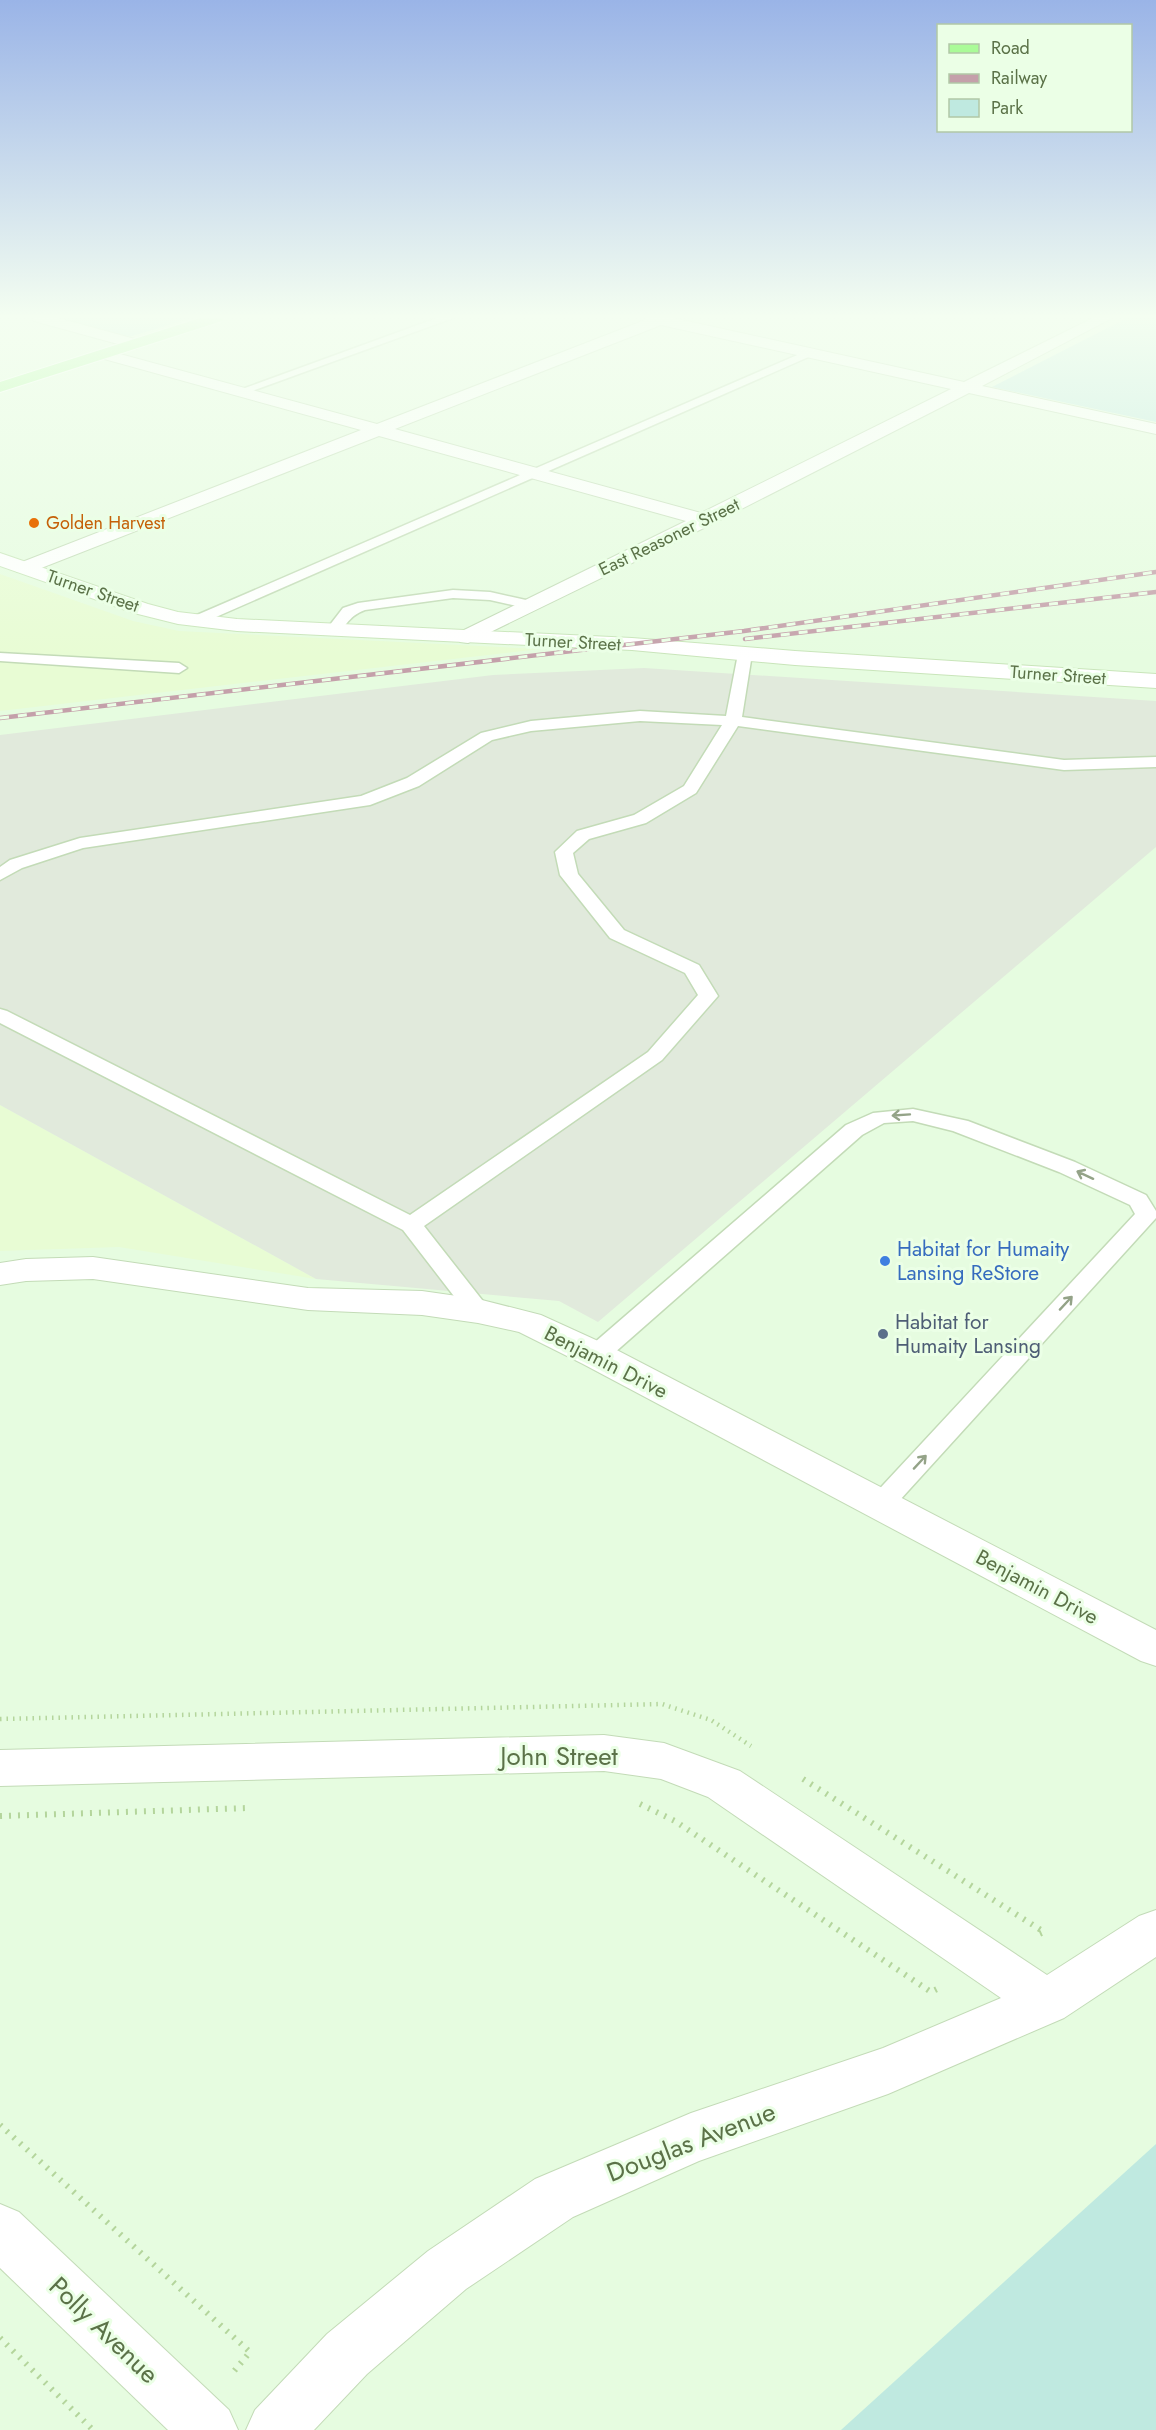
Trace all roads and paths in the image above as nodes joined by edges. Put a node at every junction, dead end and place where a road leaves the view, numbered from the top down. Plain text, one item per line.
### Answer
1 (373, 431) edge
2 (382, 431) edge
3 (628, 431) edge
4 (881, 431) edge
5 (533, 472) junction
6 (705, 520) junction
7 (0, 559) edge
8 (24, 567) junction
9 (530, 606) junction
10 (195, 621) junction
11 (333, 630) junction
12 (468, 637) junction
13 (745, 654) junction
14 (0, 657) edge
15 (179, 668) dead end
16 (1156, 681) edge
17 (732, 721) junction
18 (1156, 762) edge
19 (0, 875) edge
20 (0, 1015) edge
21 (411, 1225) junction
22 (0, 1274) edge
23 (478, 1311) junction
24 (596, 1355) junction
25 (880, 1505) junction
26 (1156, 1649) edge
27 (0, 1719) edge
28 (762, 1752) dead end
29 (0, 1768) edge
30 (802, 1778) dead end
31 (635, 1801) dead end
32 (259, 1808) dead end
33 (0, 1816) edge
34 (1156, 1931) edge
35 (987, 1962) junction
36 (1047, 2002) junction
37 (0, 2125) edge
38 (0, 2230) edge
39 (0, 2338) edge
40 (202, 2423) edge
41 (93, 2430) edge
42 (275, 2430) edge

1 - 8 street
2 - 5 street
3 - 5 lane
4 - 6 street, East Reasoner Street
5 - 6 street
5 - 10 lane
6 - 9 street, East Reasoner Street
7 - 8 street, Turner Street
8 - 10 street, Turner Street
9 - 11 lane
9 - 12 street, East Reasoner Street
10 - 11 street, Turner Street
11 - 12 street, Turner Street
12 - 13 street, Turner Street
13 - 16 street, Turner Street
13 - 17 lane
14 - 15 lane
17 - 18 lane
17 - 19 lane
17 - 21 lane
20 - 21 lane
21 - 23 lane
22 - 23 street, Benjamin Drive
23 - 24 street, Benjamin Drive
24 - 25 street, Benjamin Drive
25 -> 24 lane
25 - 26 street, Benjamin Drive
27 - 28 path
29 - 35 street, John Street
30 - 35 path
31 - 35 path
32 - 33 path
34 - 36 street, Douglas Avenue
35 - 36 street, John Street
36 - 42 street, Douglas Avenue
37 - 40 path
38 - 40 street, Polly Avenue
39 - 41 path

